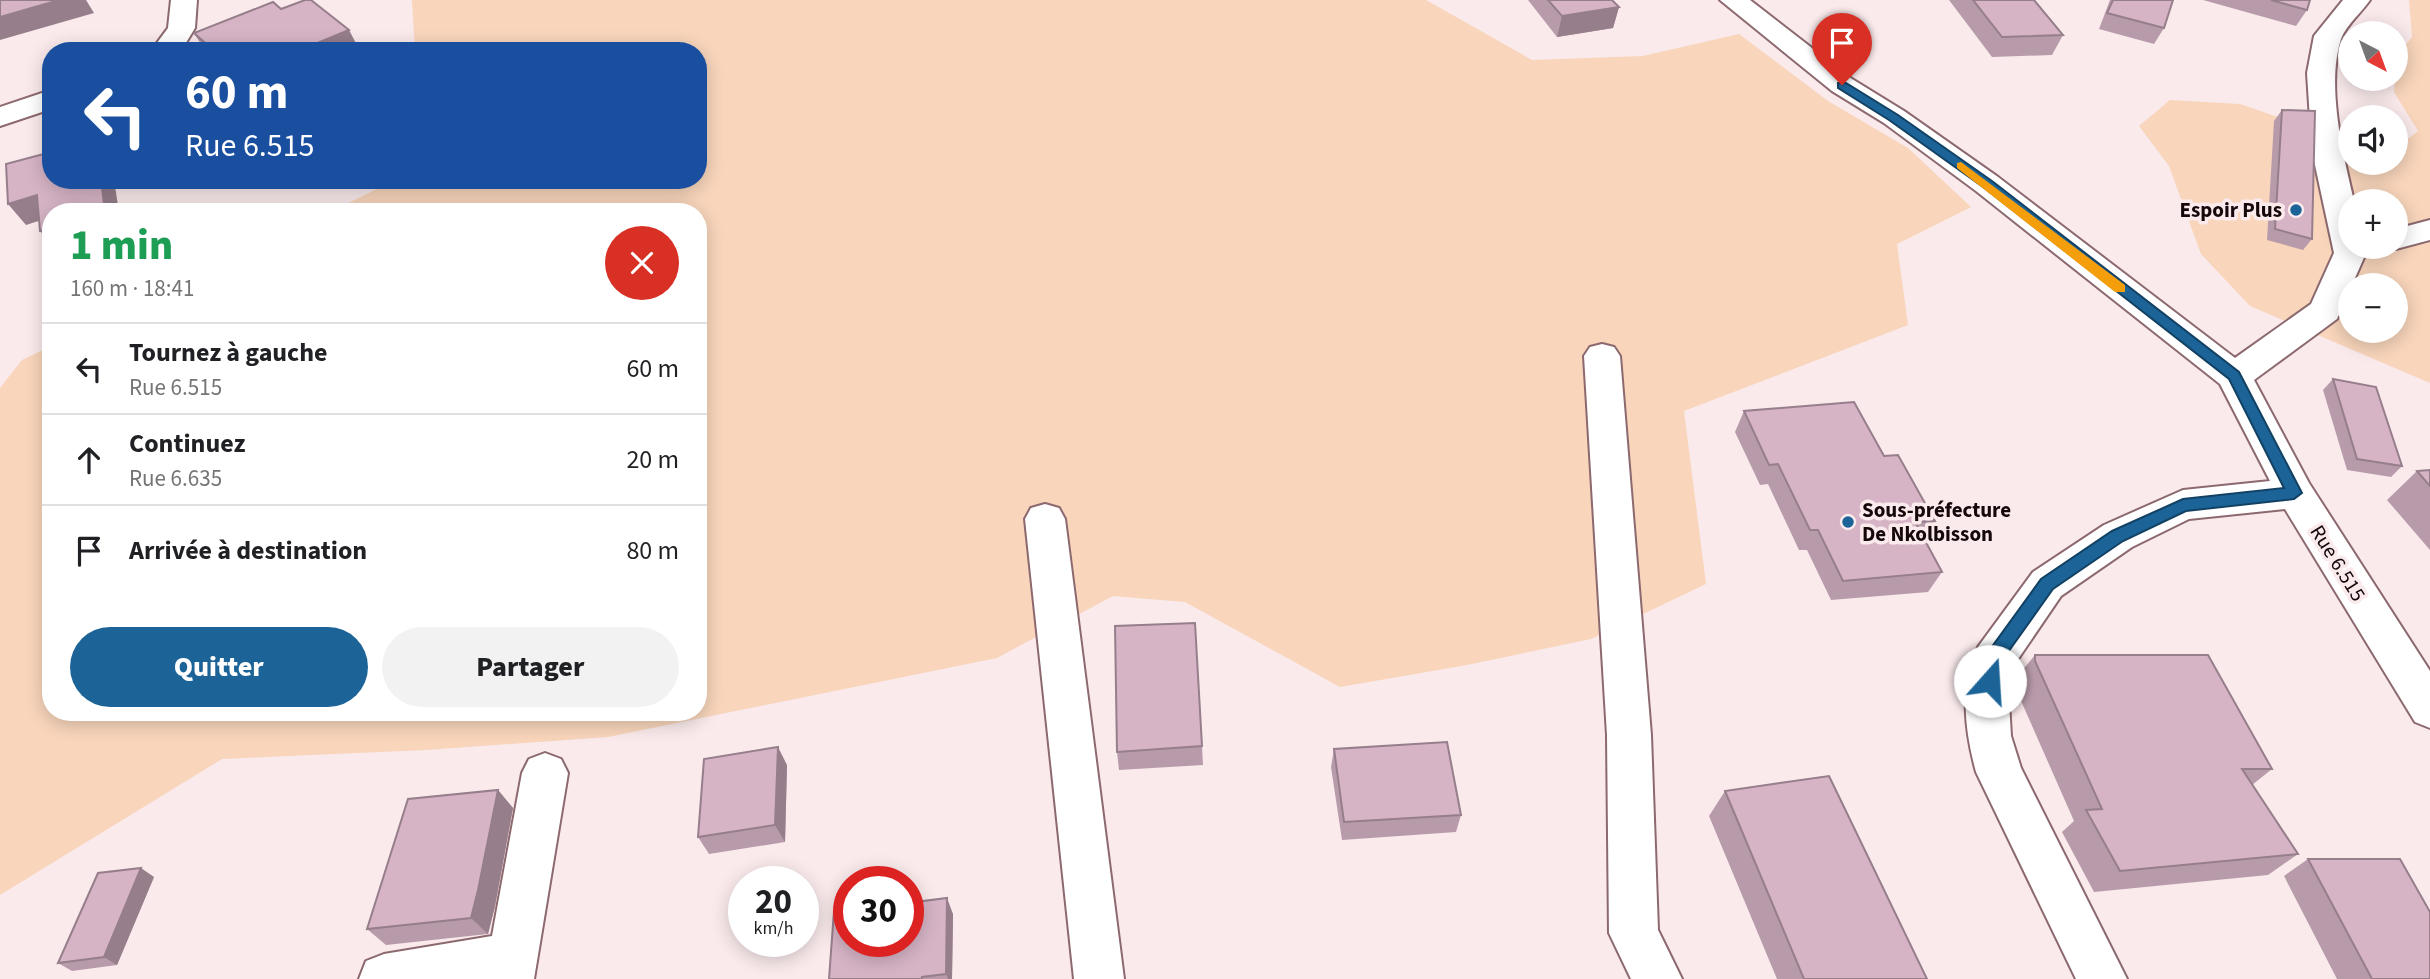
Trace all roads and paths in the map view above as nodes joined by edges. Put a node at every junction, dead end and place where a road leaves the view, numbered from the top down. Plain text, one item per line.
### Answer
1 (184, 0) edge
2 (1733, 0) edge
3 (2357, 0) edge
4 (174, 42) edge
5 (42, 102) edge
6 (0, 117) edge
7 (2340, 189) edge
8 (2430, 230) edge
9 (2408, 236) edge
10 (2355, 259) edge
11 (1602, 356) dead end
12 (2234, 376) junction
13 (2294, 493) junction
14 (1045, 519) dead end
15 (2430, 709) edge
16 (545, 773) dead end
17 (511, 968) edge
18 (384, 979) edge
19 (1098, 979) edge
20 (1657, 979) edge
21 (2102, 979) edge

1 - 4 street
2 - 12 street
3 - 7 street
5 - 6 street
8 - 9 street
10 - 12 street
11 - 20 street
12 - 13 street, Rue 6.515
13 - 15 street, Rue 6.515
13 - 21 street
14 - 19 street
16 - 17 street
17 - 18 street

